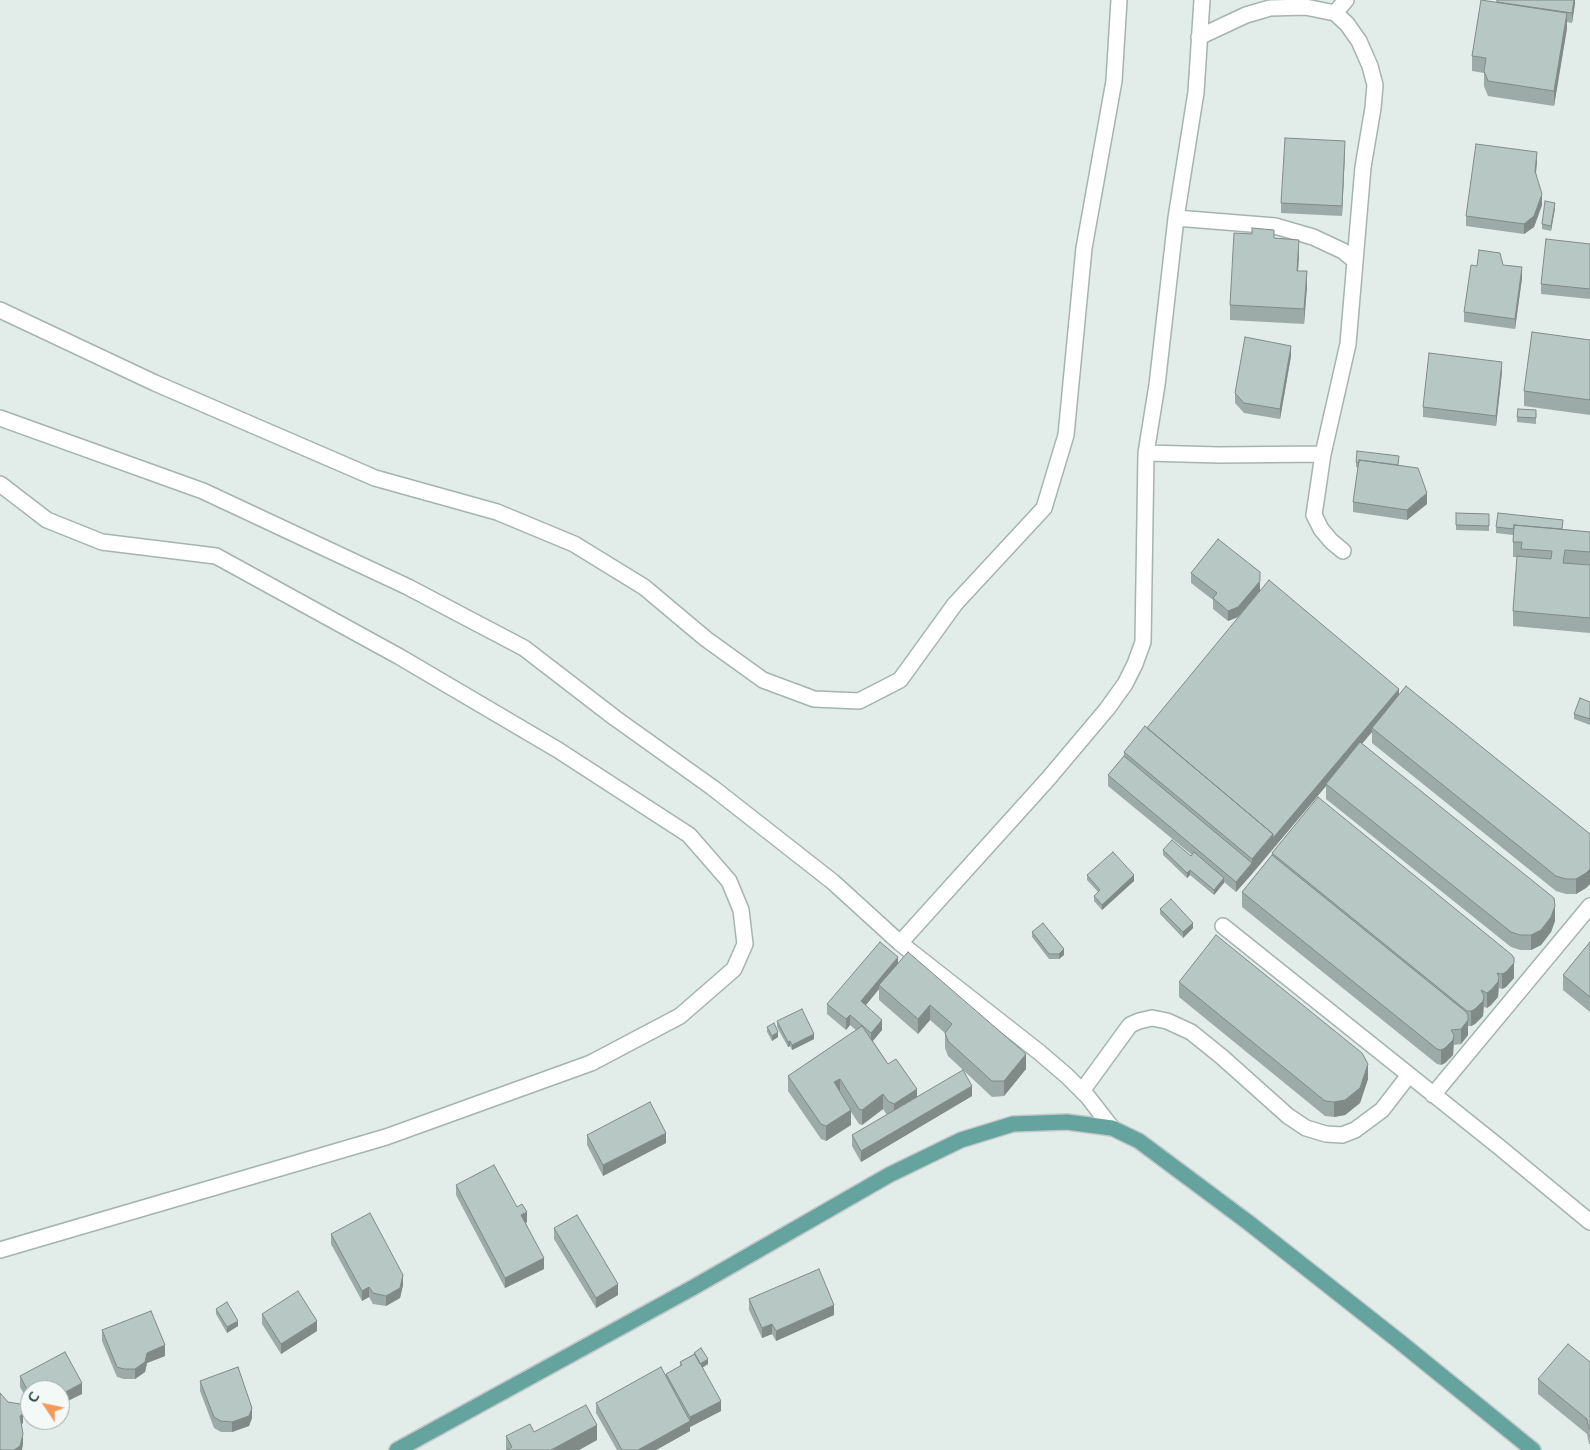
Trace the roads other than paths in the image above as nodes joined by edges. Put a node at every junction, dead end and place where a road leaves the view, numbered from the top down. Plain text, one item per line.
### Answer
1 (1119, 0) edge
2 (1202, 0) edge
3 (1346, 0) edge
4 (1335, 13) junction
5 (1199, 37) junction
6 (1176, 218) junction
7 (1355, 261) junction
8 (0, 310) edge
9 (0, 418) edge
10 (1146, 453) junction
11 (1323, 454) junction
12 (0, 484) edge
13 (1343, 551) dead end
14 (1590, 906) edge
15 (1223, 926) dead end
16 (900, 943) junction
17 (1409, 1075) junction
18 (1082, 1091) junction
19 (1433, 1094) junction
20 (1112, 1128) junction
21 (1590, 1222) edge
22 (0, 1250) edge
23 (396, 1450) edge
24 (1533, 1450) edge

1 - 8 street
2 - 5 street
3 - 4 street
4 - 5 street
4 - 7 street
5 - 6 street
6 - 7 street
6 - 10 street
7 - 11 street
9 - 16 street
10 - 11 street
10 - 16 street
11 - 13 street
12 - 22 street
14 - 19 street
15 - 17 street
16 - 18 street
17 - 18 street
17 - 19 street
18 - 20 street
19 - 21 street
20 - 23 main road
20 - 24 main road

